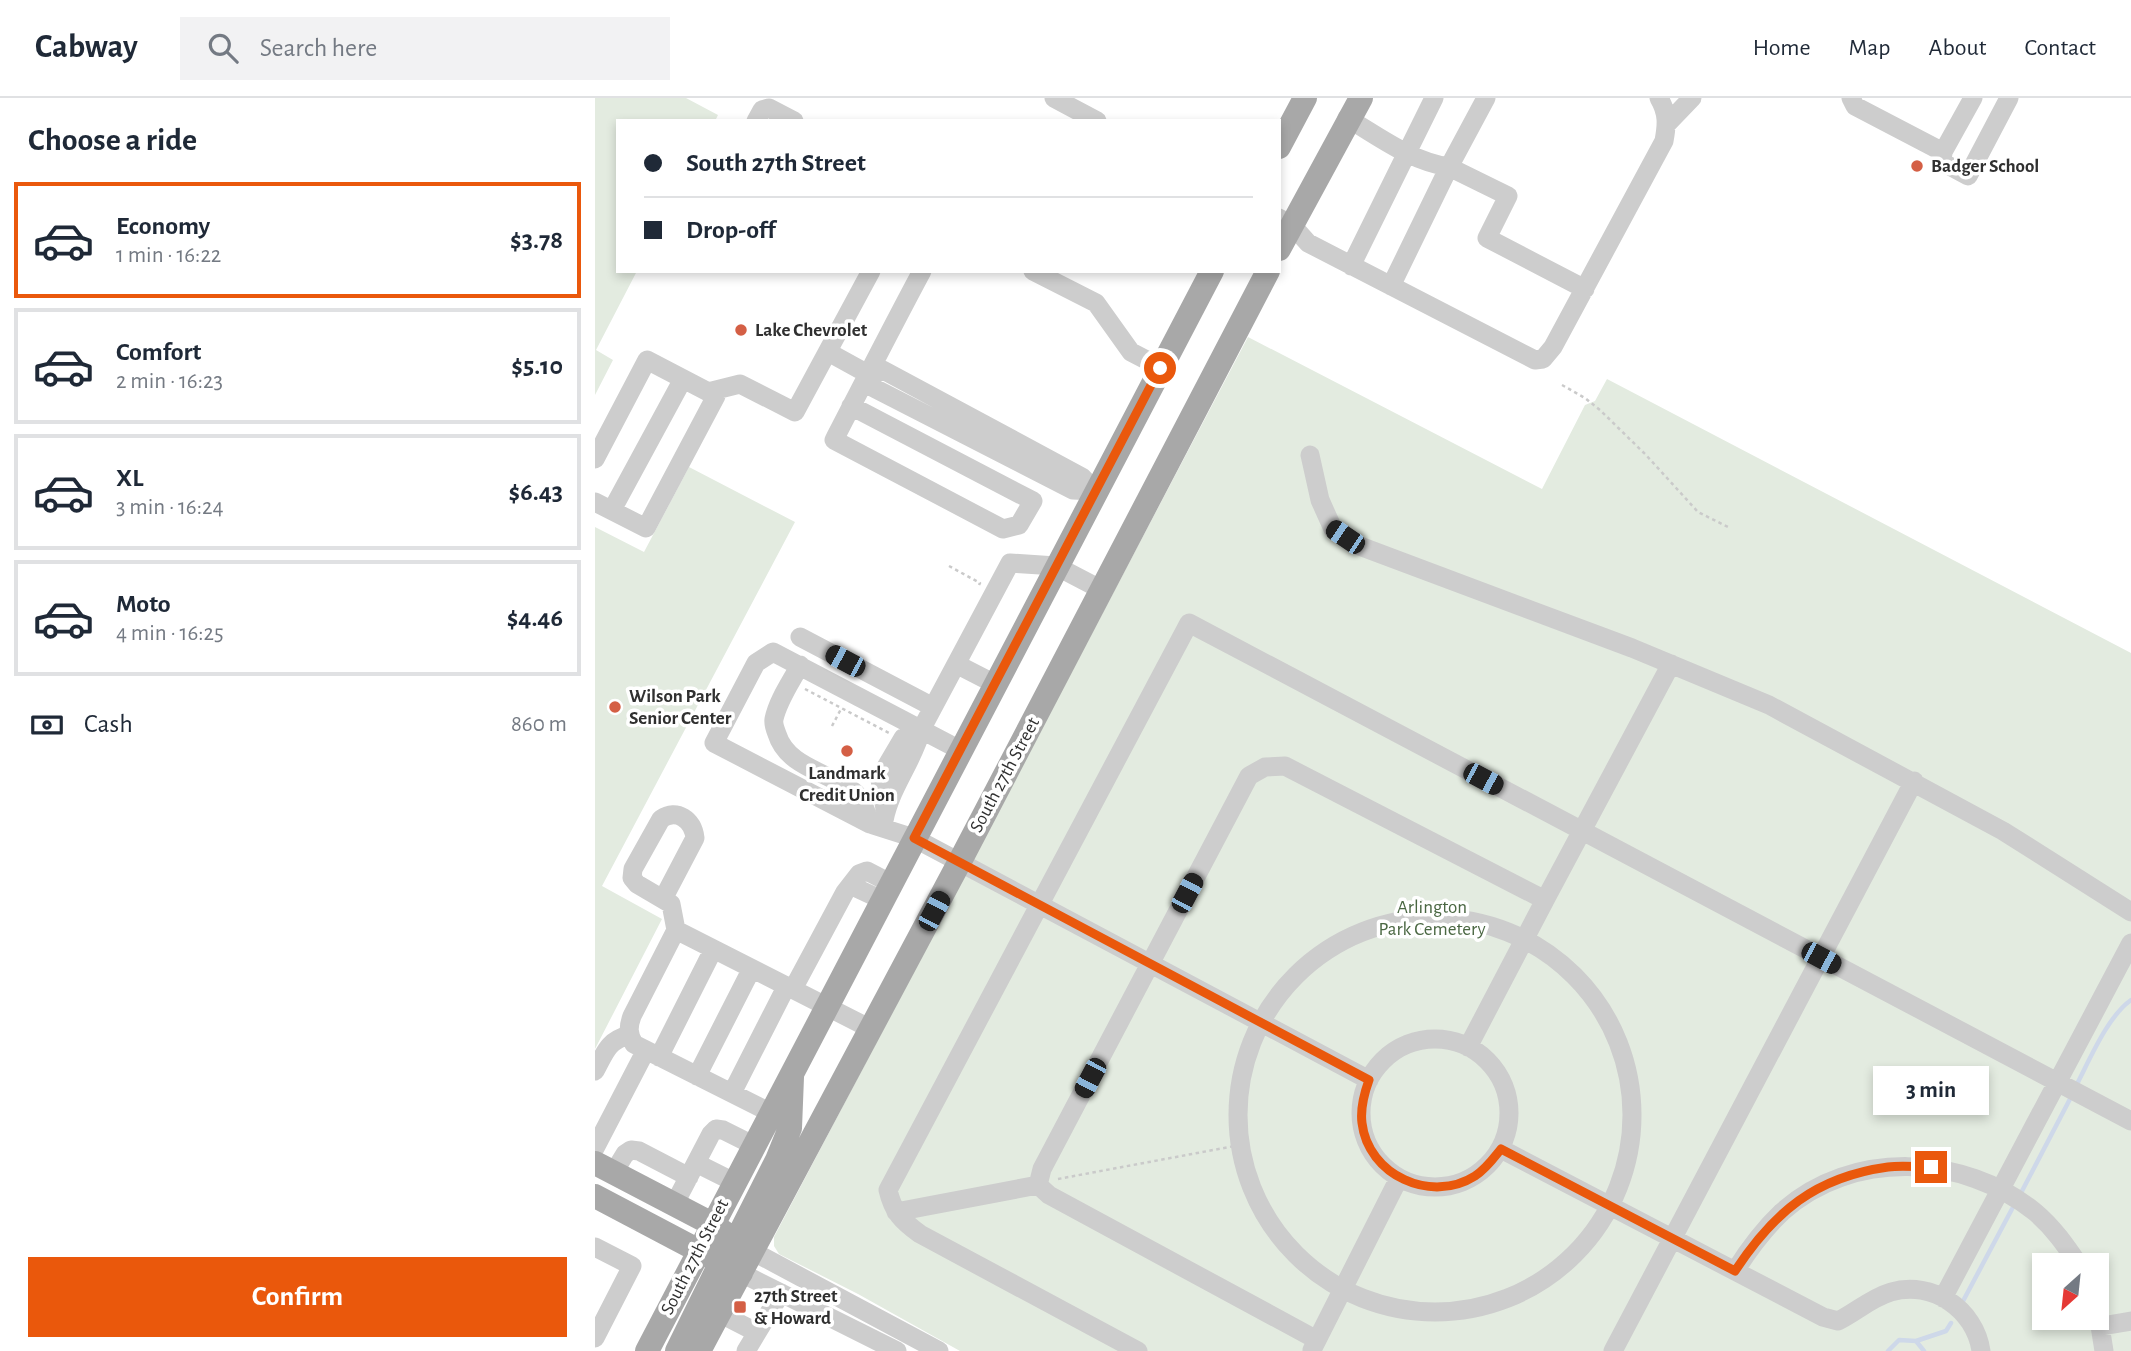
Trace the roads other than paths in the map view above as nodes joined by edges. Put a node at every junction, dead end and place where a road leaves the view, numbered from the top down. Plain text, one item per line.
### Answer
1 (1053, 98) edge
2 (1434, 98) edge
3 (1486, 98) edge
4 (1659, 98) edge
5 (1692, 98) edge
6 (1851, 98) edge
7 (1973, 98) edge
8 (2008, 98) edge
9 (1301, 99) edge
10 (1353, 108) edge
11 (762, 114) edge
12 (785, 119) edge
13 (1093, 119) edge
14 (1667, 124) junction
15 (1281, 143) edge
16 (1944, 152) junction
17 (1408, 153) junction
18 (1449, 167) junction
19 (1285, 222) edge
20 (1281, 240) edge
21 (1351, 266) junction
22 (870, 273) edge
23 (921, 273) edge
24 (1037, 273) edge
25 (1211, 273) edge
26 (1267, 273) edge
27 (1391, 286) junction
28 (1585, 289) junction
29 (828, 352) junction
30 (1160, 368) junction
31 (868, 374) junction
32 (683, 379) junction
33 (708, 392) junction
34 (851, 406) junction
35 (1310, 455) dead end
36 (595, 459) edge
37 (1095, 491) junction
38 (604, 506) edge
39 (1056, 566) junction
40 (1102, 590) junction
41 (794, 662) junction
42 (956, 664) junction
43 (1671, 664) junction
44 (995, 684) junction
45 (933, 707) junction
46 (922, 729) junction
47 (960, 750) junction
48 (1914, 781) junction
49 (879, 820) junction
50 (1582, 831) junction
51 (914, 838) junction
52 (959, 863) junction
53 (886, 891) junction
54 (663, 899) dead end
55 (1545, 900) junction
56 (1038, 906) junction
57 (2131, 912) edge
58 (675, 930) junction
59 (1525, 939) junction
60 (2131, 943) edge
61 (713, 950) junction
62 (1821, 958) junction
63 (1150, 964) junction
64 (751, 970) junction
65 (790, 988) junction
66 (826, 1007) junction
67 (1260, 1022) junction
68 (871, 1029) junction
69 (629, 1035) junction
70 (1468, 1047) junction
71 (653, 1054) junction
72 (595, 1071) edge
73 (697, 1076) junction
74 (1369, 1080) junction
75 (2057, 1082) junction
76 (732, 1093) junction
77 (780, 1117) junction
78 (2131, 1121) edge
79 (753, 1145) junction
80 (595, 1148) edge
81 (1501, 1149) junction
82 (604, 1168) edge
83 (692, 1170) junction
84 (1399, 1178) junction
85 (734, 1182) junction
86 (1038, 1185) junction
87 (2001, 1189) junction
88 (595, 1196) edge
89 (674, 1205) junction
90 (1611, 1206) junction
91 (895, 1212) junction
92 (712, 1224) junction
93 (1673, 1238) junction
94 (595, 1247) edge
95 (699, 1250) junction
96 (2071, 1253) edge
97 (737, 1257) junction
98 (1735, 1271) junction
99 (1342, 1290) junction
100 (781, 1293) junction
101 (1944, 1298) junction
102 (719, 1314) junction
103 (2109, 1318) edge
104 (2131, 1321) edge
105 (2101, 1330) edge
106 (756, 1332) junction
107 (595, 1338) edge
108 (1314, 1345) edge
109 (647, 1351) edge
110 (677, 1351) edge
111 (699, 1351) edge
112 (746, 1351) edge
113 (897, 1351) edge
114 (939, 1351) edge
115 (1138, 1351) edge
116 (1613, 1351) edge
117 (1981, 1351) edge
118 (2104, 1351) edge

1 - 13 street
2 - 17 street
3 - 18 street
4 - 14 street
5 - 14 street
6 - 16 street
7 - 16 street
8 - 16 street
9 - 15 main road
10 - 17 street
10 - 19 main road
11 - 12 street
14 - 28 street
17 - 18 street
17 - 21 street
18 - 27 street
18 - 28 street
19 - 20 main road
19 - 21 street
21 - 27 street
22 - 29 street
23 - 31 street
24 - 30 street
25 - 30 main road, South 27th Street
26 - 40 main road, South 27th Street
27 - 28 street
29 - 31 street
29 - 33 street
30 - 37 main road, South 27th Street
31 - 34 street
31 - 37 street
32 - 33 street
32 - 36 street
32 - 38 street
33 - 38 street
34 - 34 street
35 - 43 street
37 - 39 main road, South 27th Street
39 - 40 street
39 - 42 street
39 - 44 main road, South 27th Street
40 - 52 main road, South 27th Street
41 - 45 street
41 - 46 street
41 - 49 street
41 - 49 street
42 - 44 street
42 - 45 street
43 - 48 street
43 - 50 street
44 - 47 main road, South 27th Street
45 - 46 street
46 - 47 street
46 - 49 street
47 - 51 main road, South 27th Street
48 - 57 street
48 - 62 street
49 - 51 street
50 - 55 street
50 - 56 street
50 - 62 street
51 - 52 street
51 - 53 main road, South 27th Street
52 - 56 street
52 - 68 main road, South 27th Street
53 - 65 street
53 - 66 main road, South 27th Street
54 - 58 street
55 - 59 street
55 - 63 street
56 - 63 street
56 - 91 street
58 - 61 street
58 - 69 street
59 - 67 street
59 - 70 street
59 - 90 street
60 - 75 street
61 - 64 street
61 - 71 street
62 - 75 street
62 - 93 street
63 - 67 street
63 - 86 street
64 - 65 street
64 - 73 street
65 - 66 street
65 - 76 street
66 - 68 street
66 - 77 main road, South 27th Street
67 - 74 street
67 - 99 street
68 - 97 main road, South 27th Street
69 - 71 street
69 - 72 street
70 - 74 street
70 - 81 street
71 - 73 street
71 - 80 street
73 - 76 street
74 - 84 street
75 - 78 street
75 - 87 street
76 - 77 street
77 - 79 main road, South 27th Street
77 - 97 main road
79 - 83 street
79 - 85 main road, South 27th Street
81 - 84 street
81 - 90 street
82 - 83 street
82 - 89 main road
83 - 85 street
83 - 89 street
84 - 99 street
85 - 92 main road, South 27th Street
86 - 91 street
86 - 108 street
87 - 96 street
87 - 98 street
87 - 101 street
88 - 95 main road
89 - 92 main road
90 - 93 street
90 - 99 street
91 - 115 street
92 - 95 main road, South 27th Street
92 - 97 main road
93 - 98 street
93 - 116 street
94 - 107 street
95 - 97 main road
95 - 109 main road, South 27th Street
97 - 100 street
97 - 102 main road, South 27th Street
97 - 110 main road
97 - 114 street
98 - 101 street
99 - 108 street
100 - 106 street
100 - 113 street
101 - 117 street
102 - 106 street
102 - 111 main road, South 27th Street
103 - 104 street
105 - 118 street
106 - 112 street

